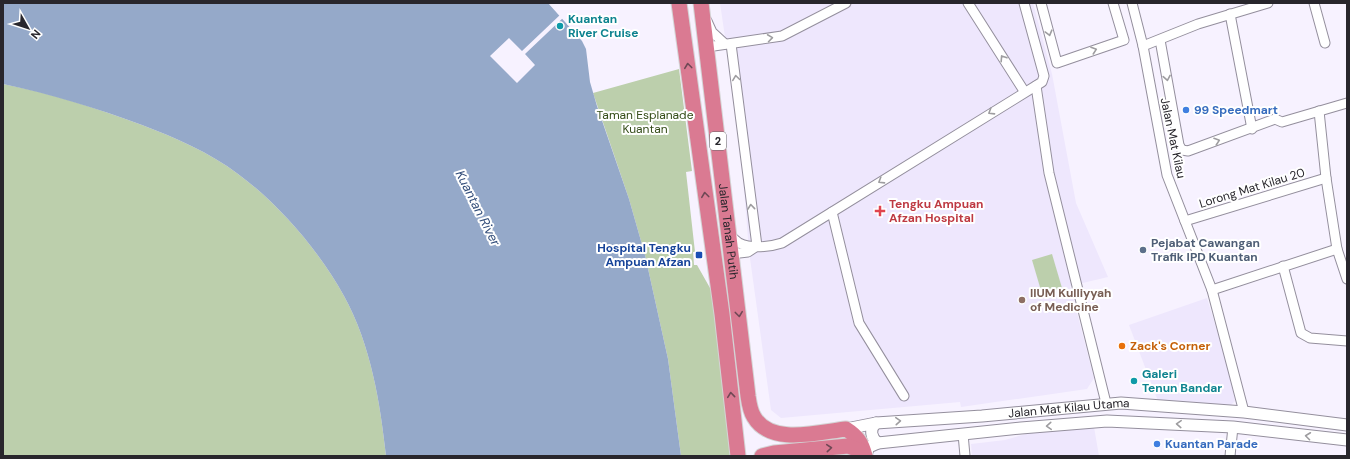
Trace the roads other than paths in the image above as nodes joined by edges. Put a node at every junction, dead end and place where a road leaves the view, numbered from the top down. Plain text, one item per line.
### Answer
1 (679, 3) edge
2 (968, 3) edge
3 (1024, 3) edge
4 (1041, 3) edge
5 (1113, 3) edge
6 (1132, 3) edge
7 (1268, 3) edge
8 (1314, 3) edge
9 (701, 4) edge
10 (840, 4) edge
11 (1237, 7) edge
12 (1230, 14) junction
13 (684, 33) junction
14 (1160, 40) junction
15 (1325, 43) dead end
16 (728, 44) junction
17 (1143, 46) junction
18 (707, 47) junction
19 (1036, 86) junction
20 (1024, 91) junction
21 (1347, 103) edge
22 (1319, 112) junction
23 (1252, 129) junction
24 (1326, 178) junction
25 (832, 212) junction
26 (1185, 221) junction
27 (711, 233) junction
28 (729, 235) junction
29 (757, 246) junction
30 (1337, 249) junction
31 (731, 254) junction
32 (1283, 266) junction
33 (716, 274) junction
34 (1347, 279) edge
35 (1212, 290) junction
36 (1347, 341) edge
37 (904, 396) dead end
38 (1106, 404) junction
39 (1244, 412) junction
40 (982, 416) junction
41 (876, 423) junction
42 (1347, 425) edge
43 (1233, 427) junction
44 (846, 429) junction
45 (982, 432) junction
46 (963, 434) junction
47 (790, 435) junction
48 (1347, 440) edge
49 (878, 443) junction
50 (738, 456) edge
51 (761, 456) edge
52 (865, 456) edge
53 (965, 456) edge
54 (1230, 456) edge

1 - 13 highway, Jalan Tanah Putih / 2
20 -> 2 street
3 - 19 street
4 -> 5 street
6 - 17 street, Jalan Mat Kilau
7 - 11 street
8 - 15 street
9 - 13 highway
9 - 16 street
9 - 18 highway, Jalan Tanah Putih / 2
16 -> 10 street
11 - 12 street
12 - 14 street
12 - 23 street
27 -> 13 highway, Jalan Tanah Putih / 2
14 - 17 street
14 -> 23 street, Jalan Mat Kilau
16 - 18 street
29 -> 16 street
17 - 26 street, Jalan Mat Kilau
18 - 28 highway, Jalan Tanah Putih / 2
19 - 20 street
19 - 38 street
20 -> 25 street
21 - 22 street
22 - 23 street
22 - 24 street
24 - 26 street, Lorong Mat Kilau 20
24 - 30 street
25 - 29 street
25 - 37 street
26 - 35 street, Jalan Mat Kilau
27 - 31 highway
27 - 33 highway, Jalan Tanah Putih / 2
28 - 29 street
28 - 31 highway, Jalan Tanah Putih / 2
29 - 31 street
30 - 32 street
30 - 34 street
31 - 33 highway
31 -> 47 highway, Jalan Tanah Putih / 2
32 - 35 street
32 - 36 street
50 -> 33 highway, Jalan Tanah Putih / 2
35 - 39 street, Jalan Mat Kilau
38 - 39 street, Jalan Mat Kilau Utama
38 - 40 street, Jalan Mat Kilau Utama
39 - 42 street, Jalan Mat Kilau Utama
41 -> 40 street, Jalan Mat Kilau Utama
40 - 45 street
41 - 44 street, Jalan Mat Kilau Utama
41 - 49 street
43 -> 45 street, Jalan Mat Kilau Utama
48 -> 43 street, Jalan Mat Kilau Utama
43 - 54 street
44 - 47 highway, Jalan Mat Kilau Utama
44 - 52 highway
45 - 46 street, Jalan Mat Kilau Utama
46 - 49 street, Jalan Mat Kilau Utama
46 - 53 street
47 - 51 highway
49 - 52 street
51 -> 52 highway

